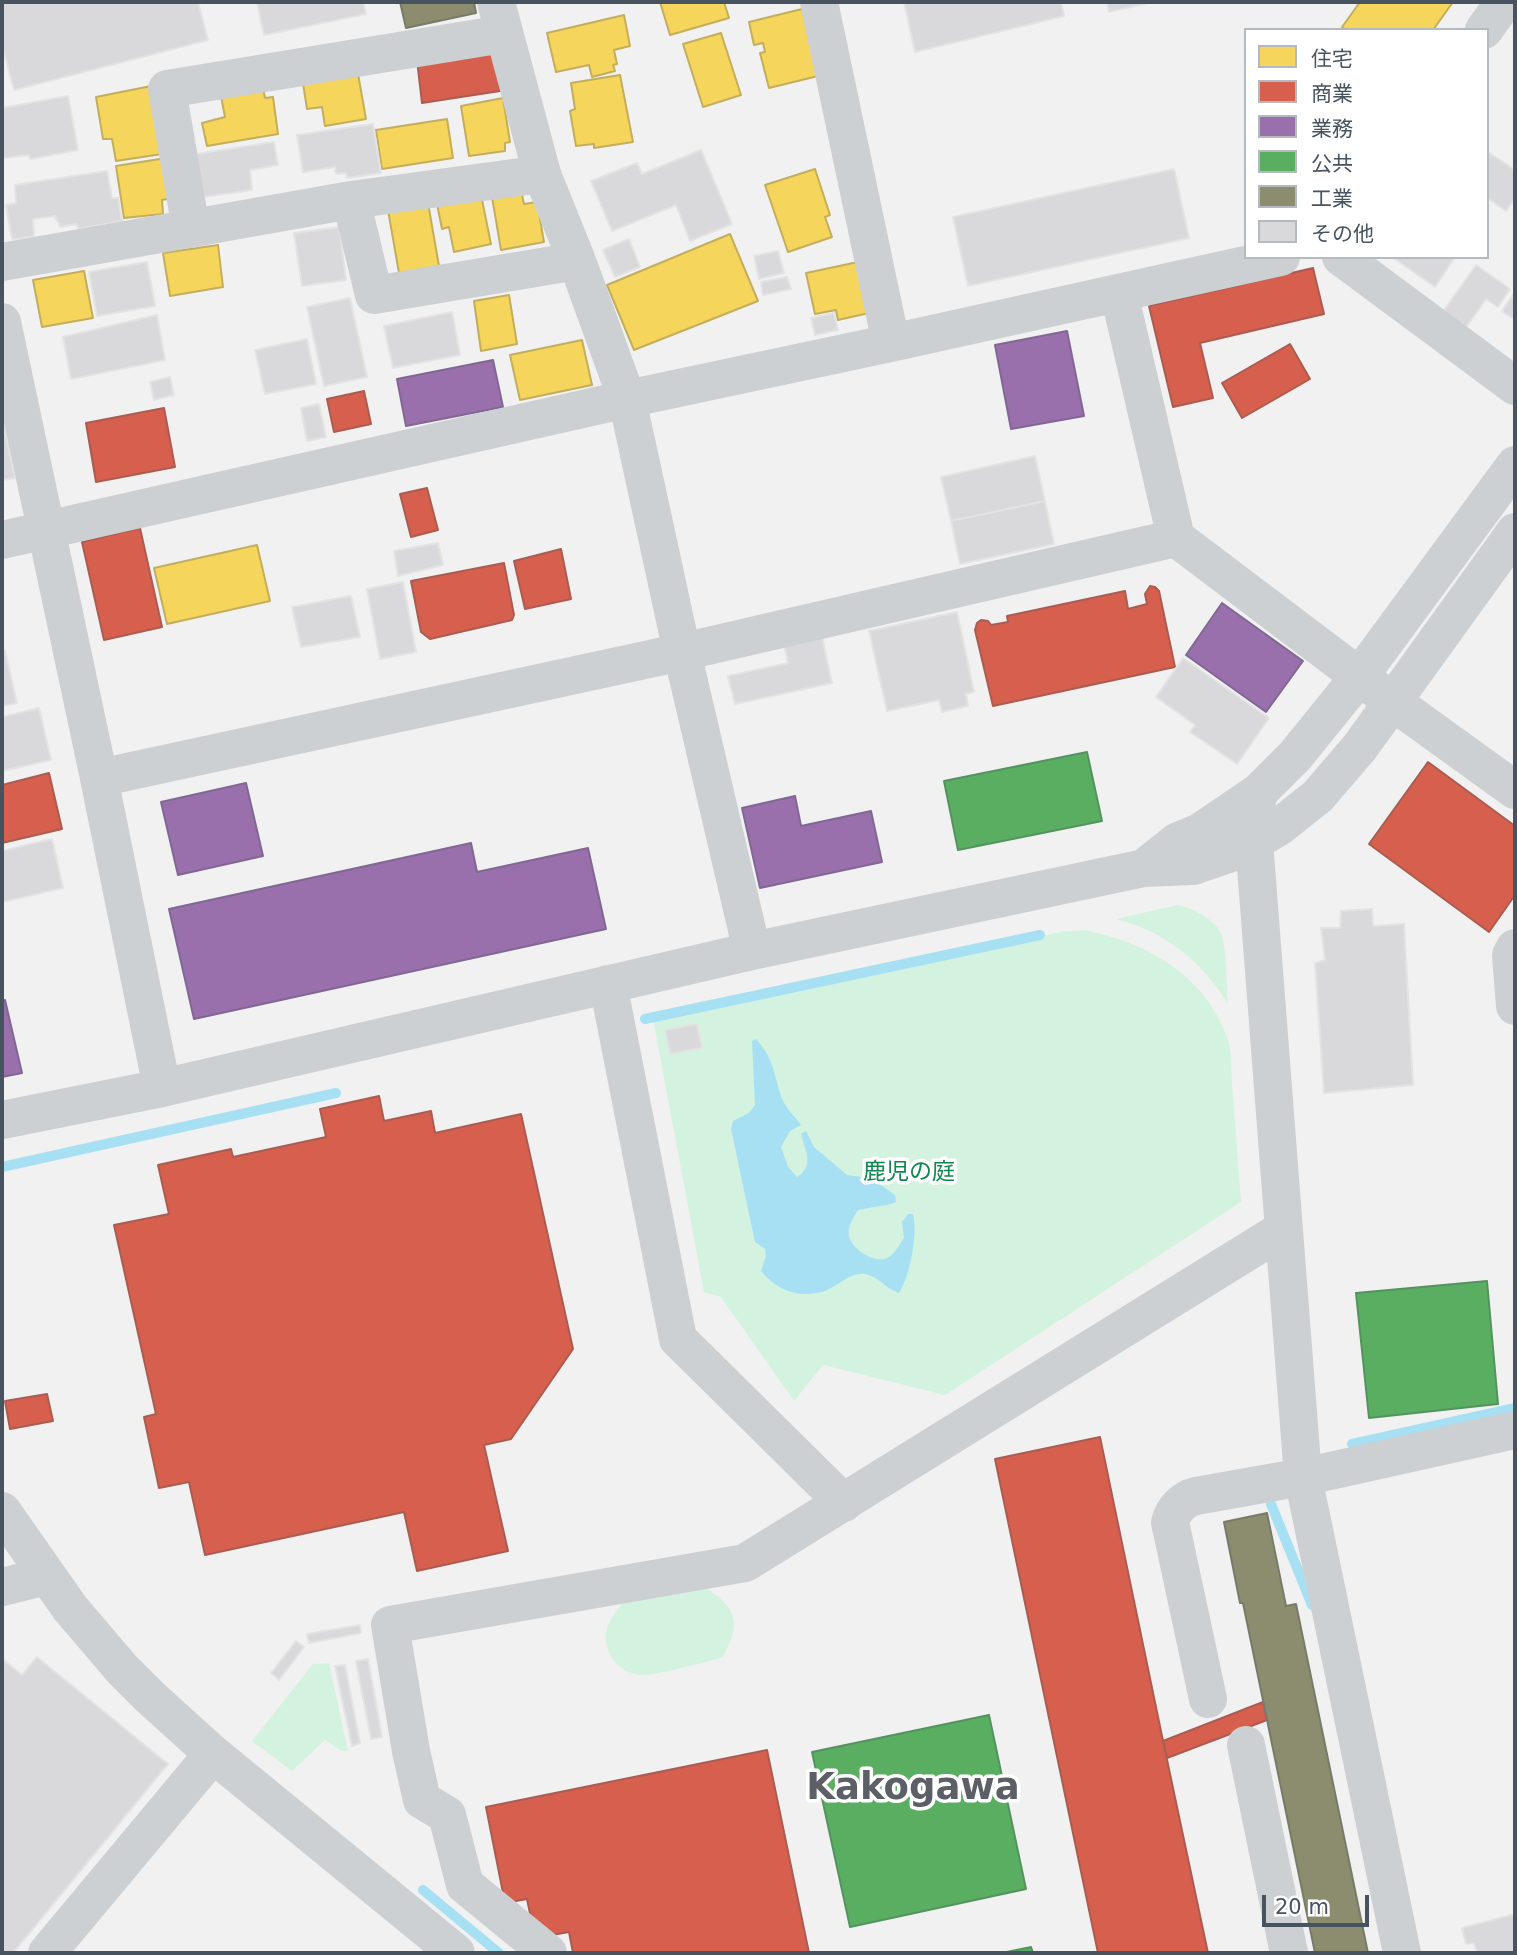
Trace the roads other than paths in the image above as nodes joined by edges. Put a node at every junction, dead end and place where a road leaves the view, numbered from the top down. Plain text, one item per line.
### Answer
1 (820, 2) edge
2 (1504, 2) edge
3 (499, 18) edge
4 (1485, 28) edge
5 (542, 174) junction
6 (351, 200) junction
7 (191, 229) junction
8 (1272, 259) edge
9 (1344, 259) edge
10 (576, 261) junction
11 (2, 262) edge
12 (1119, 293) junction
13 (2, 322) edge
14 (891, 343) junction
15 (1515, 386) edge
16 (627, 399) junction
17 (1515, 465) edge
18 (47, 530) junction
19 (1515, 532) edge
20 (1176, 538) junction
21 (2, 540) edge
22 (682, 652) junction
23 (1359, 677) junction
24 (1393, 702) junction
25 (99, 778) junction
26 (1515, 790) edge
27 (1259, 792) junction
28 (1200, 832) junction
29 (1247, 846) junction
30 (1144, 868) junction
31 (1515, 948) edge
32 (752, 951) junction
33 (608, 985) junction
34 (1515, 1006) edge
35 (162, 1088) junction
36 (2, 1120) edge
37 (1284, 1229) junction
38 (1515, 1430) edge
39 (1303, 1477) junction
40 (844, 1503) junction
41 (2, 1511) edge
42 (46, 1576) junction
43 (2, 1587) edge
44 (1208, 1699) dead end
45 (1246, 1745) dead end
46 (213, 1754) junction
47 (47, 1953) edge
48 (456, 1953) edge
49 (548, 1953) edge
50 (1289, 1953) edge
51 (1402, 1953) edge

1 - 14 street
2 - 4 street
3 - 5 street
3 - 7 street
5 - 6 street
5 - 10 street
6 - 7 street
6 - 10 street
7 - 11 street
8 - 12 street
9 - 15 street
10 - 16 street
12 - 14 street
12 - 20 street
13 - 18 street
14 - 16 street
16 - 18 street
16 - 22 street
17 - 23 street
18 - 21 street
18 - 25 street
19 - 24 street
20 - 22 street
20 - 23 street
22 - 25 street
22 - 32 street
23 - 24 street
23 - 27 street
24 - 26 street
24 - 29 street
25 - 35 street
27 - 28 street
27 - 29 street
28 - 29 street
28 - 30 street
29 - 30 street
29 - 37 street
30 - 32 street
31 - 34 street
32 - 33 street
33 - 35 street
33 - 40 street
35 - 36 street
37 - 39 street
37 - 40 street
38 - 39 street
39 - 44 street
39 - 51 street
40 - 49 street
41 - 42 street
42 - 43 street
42 - 46 street
45 - 50 street
46 - 47 street
46 - 48 street

